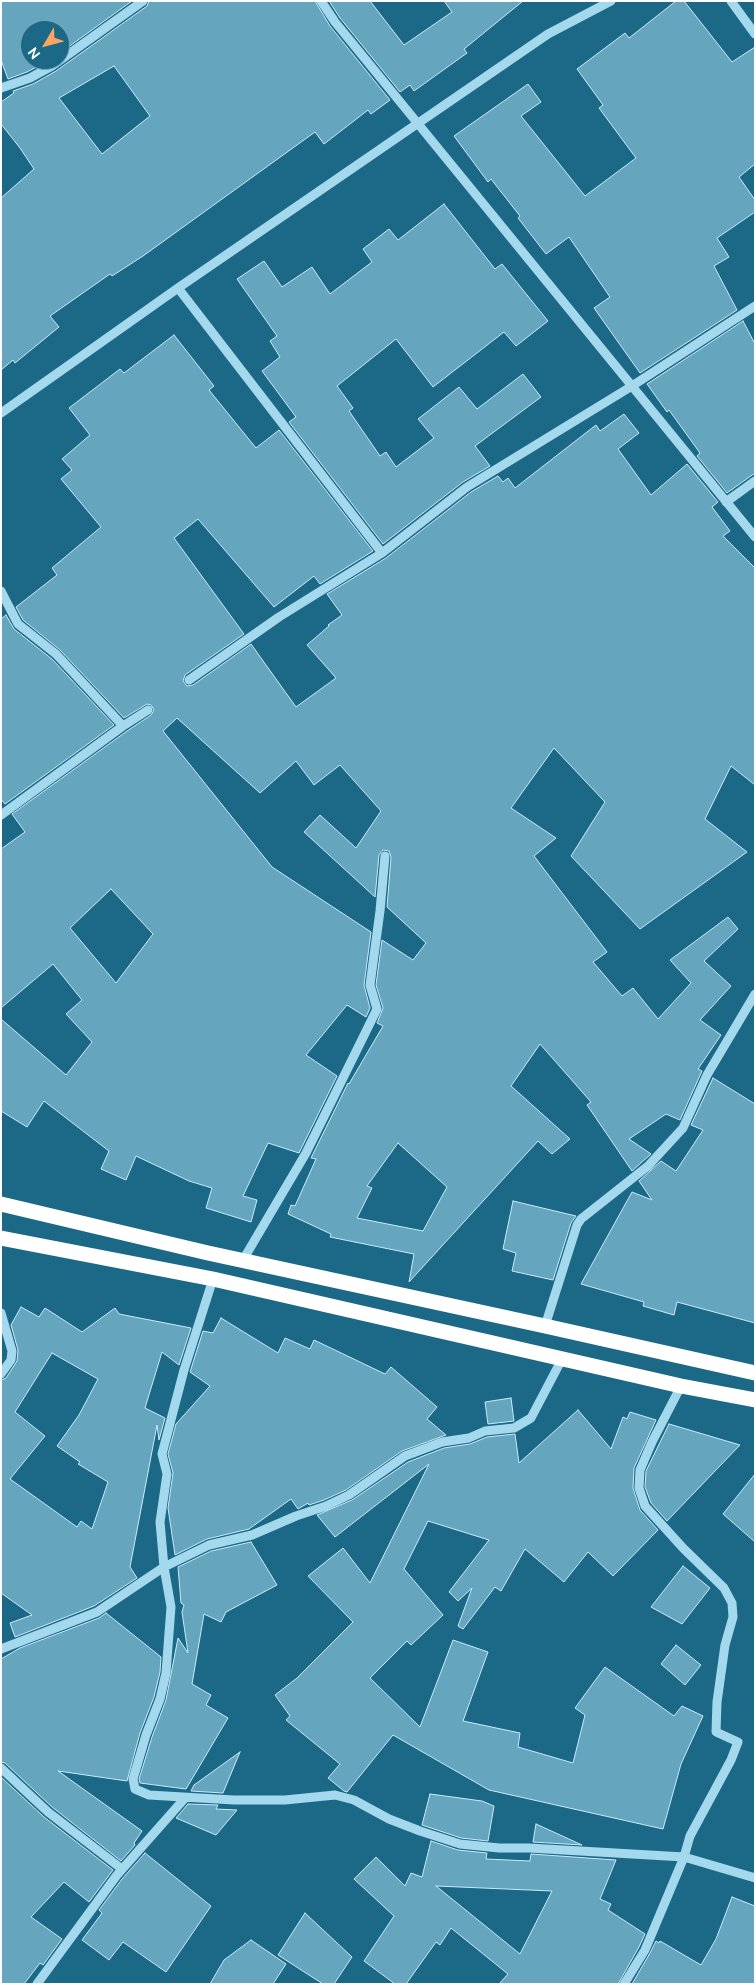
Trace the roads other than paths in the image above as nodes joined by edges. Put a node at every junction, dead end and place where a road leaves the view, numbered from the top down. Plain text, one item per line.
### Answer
1 (142, 1) edge
2 (321, 1) edge
3 (610, 1) edge
4 (731, 1) edge
5 (755, 34) edge
6 (1, 88) edge
7 (418, 122) junction
8 (178, 288) junction
9 (755, 306) edge
10 (632, 386) junction
11 (1, 413) edge
12 (755, 482) edge
13 (726, 502) junction
14 (755, 537) edge
15 (382, 553) junction
16 (1, 591) edge
17 (189, 680) dead end
18 (148, 710) dead end
19 (123, 726) junction
20 (1, 815) edge
21 (385, 856) dead end
22 (755, 994) edge
23 (1, 1204) edge
24 (1, 1238) edge
25 (243, 1260) junction
26 (213, 1280) junction
27 (1, 1313) edge
28 (545, 1326) junction
29 (562, 1359) junction
30 (755, 1373) edge
31 (1, 1374) edge
32 (681, 1386) junction
33 (755, 1400) edge
34 (164, 1567) junction
35 (1, 1649) edge
36 (1, 1768) edge
37 (184, 1798) junction
38 (684, 1857) junction
39 (122, 1869) junction
40 (755, 1878) edge
41 (37, 1984) edge
42 (624, 1984) edge

1 - 6 street
2 - 7 street
3 - 7 street
4 - 5 street
7 - 8 street
7 - 10 street
8 - 11 street
8 - 15 street
9 - 10 street
10 - 13 street
10 - 15 street
12 - 13 street
13 - 14 street
15 - 17 street
16 - 19 street
18 - 19 street
19 - 20 street
21 - 25 street
22 - 28 street
23 - 25 highway
24 - 26 highway
25 - 28 highway
26 - 29 highway
26 - 34 street
27 - 31 street
28 - 30 highway
29 - 32 highway
29 - 34 street
32 - 33 highway
32 - 38 street
34 - 35 street
34 - 37 street
36 - 39 street
37 - 38 street
37 - 39 street
38 - 40 street
38 - 42 street
39 - 41 street

